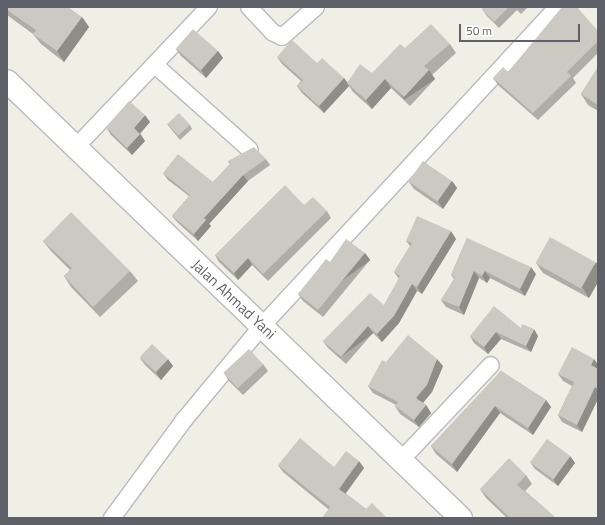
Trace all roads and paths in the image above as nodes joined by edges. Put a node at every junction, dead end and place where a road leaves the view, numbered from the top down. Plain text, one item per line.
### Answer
1 (209, 7) edge
2 (250, 7) edge
3 (316, 7) edge
4 (557, 7) edge
5 (155, 65) junction
6 (7, 81) edge
7 (76, 147) junction
8 (250, 150) edge
9 (262, 326) junction
10 (491, 365) dead end
11 (402, 459) junction
12 (112, 518) edge
13 (461, 518) edge

1 - 5 street
2 - 3 street
4 - 9 street
5 - 7 street
5 - 8 street
6 - 7 street, Jalan Ahmad Yani
7 - 9 street, Jalan Ahmad Yani
9 - 11 street, Jalan Ahmad Yani
9 - 12 street
10 - 11 street
11 - 13 street, Jalan Ahmad Yani

